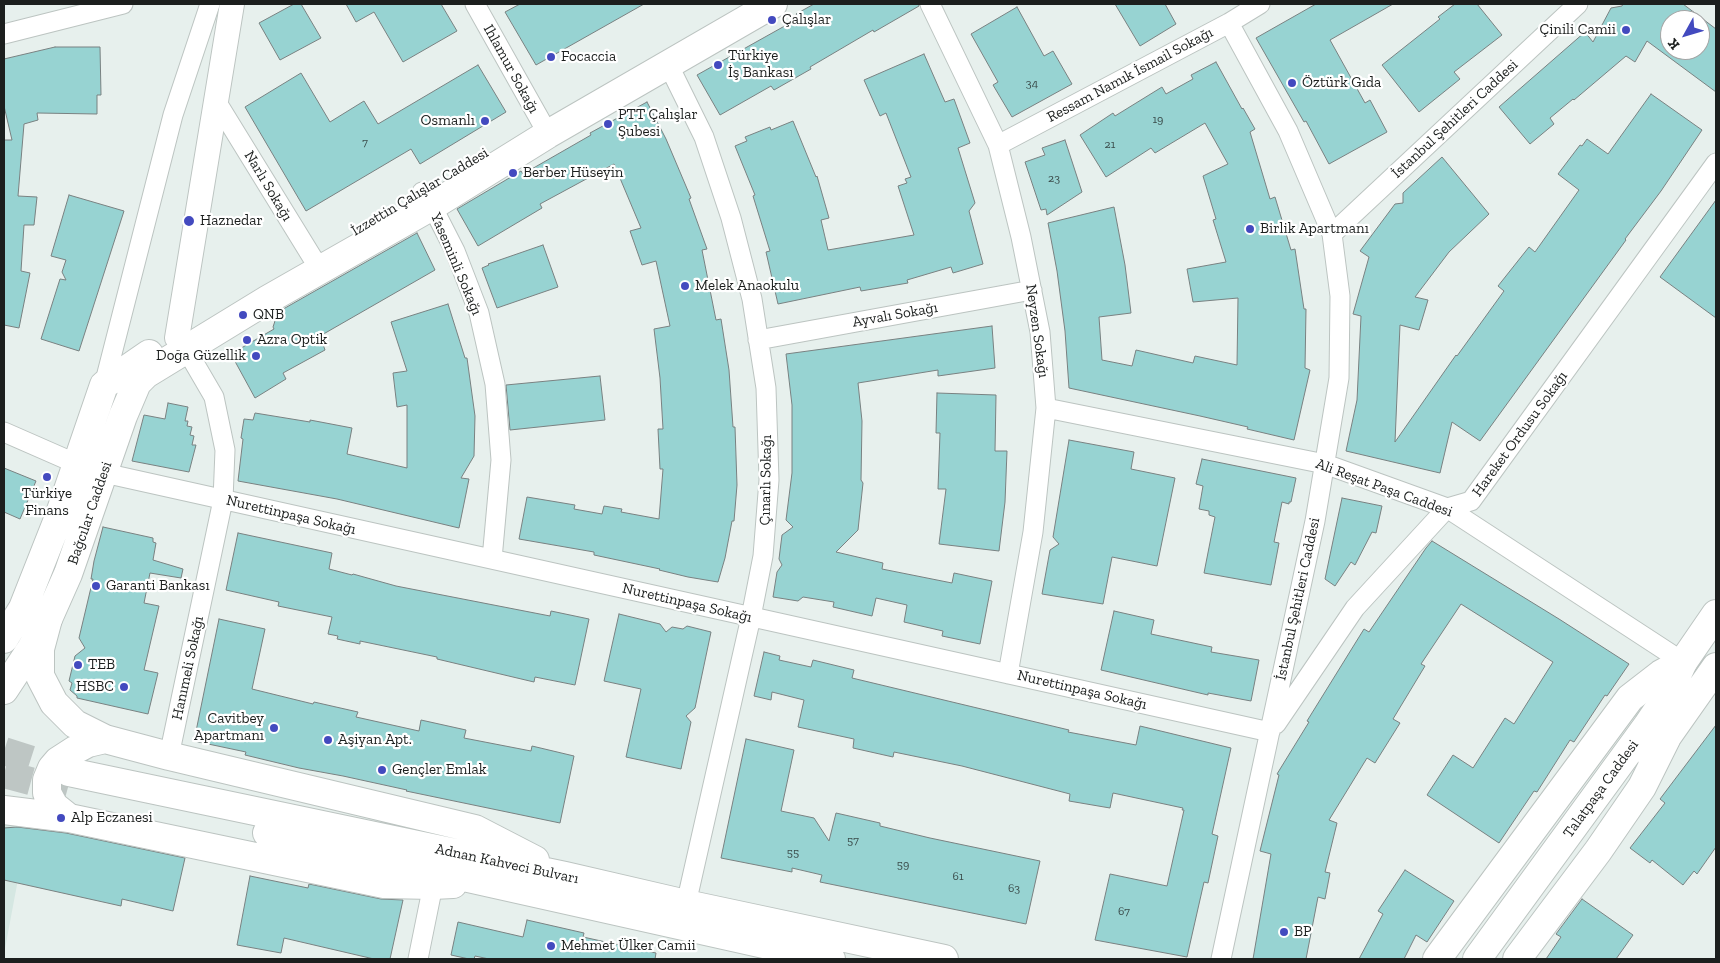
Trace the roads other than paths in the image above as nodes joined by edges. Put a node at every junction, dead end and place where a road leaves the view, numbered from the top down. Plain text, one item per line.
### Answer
1 (123, 4) edge
2 (210, 4) edge
3 (232, 4) edge
4 (475, 4) edge
5 (739, 4) edge
6 (773, 4) edge
7 (930, 4) edge
8 (1260, 4) edge
9 (1578, 4) edge
10 (1229, 23) junction
11 (4, 34) edge
12 (668, 64) junction
13 (216, 101) junction
14 (544, 126) junction
15 (998, 145) junction
16 (1716, 163) edge
17 (427, 199) junction
18 (1332, 234) junction
19 (317, 264) junction
20 (1032, 290) junction
21 (758, 340) junction
22 (182, 343) junction
23 (104, 385) junction
24 (1046, 408) junction
25 (4, 432) edge
26 (77, 464) junction
27 (1324, 464) junction
28 (104, 473) junction
29 (223, 500) junction
30 (1447, 508) junction
31 (492, 559) junction
32 (1716, 614) edge
33 (751, 617) junction
34 (48, 619) junction
35 (4, 639) edge
36 (1683, 662) junction
37 (1715, 672) edge
38 (1008, 674) junction
39 (4, 690) edge
40 (1270, 732) junction
41 (105, 739) junction
42 (1666, 739) junction
43 (169, 756) junction
44 (4, 810) edge
45 (69, 818) junction
46 (566, 876) junction
47 (489, 881) junction
48 (433, 886) junction
49 (686, 904) junction
50 (418, 959) edge
51 (831, 959) edge
52 (944, 959) edge
53 (1221, 959) edge
54 (1437, 959) edge
55 (1477, 959) edge
56 (1502, 959) edge
57 (1517, 959) edge

1 - 11 street
2 - 23 street
3 - 13 street
4 - 14 street, Ihlamur Sokağı
5 - 14 main road, İzzettin Çalışlar Caddesi
6 - 12 main road, İzzettin Çalışlar Caddesi
7 - 15 street, Neyzen Sokağı
8 - 10 street, Ressam Namık İsmail Sokağı
9 - 18 street, İstanbul Şehitleri Caddesi
10 - 15 street, Ressam Namık İsmail Sokağı
10 - 18 street, İstanbul Şehitleri Caddesi
12 - 14 main road, İzzettin Çalışlar Caddesi
12 - 21 street, Çınarlı Sokağı
13 - 19 street, Narlı Sokağı
13 - 22 street
14 - 17 main road, İzzettin Çalışlar Caddesi
15 - 20 street, Neyzen Sokağı
16 - 30 street, Hareket Ordusu Sokağı
17 - 19 main road, İzzettin Çalışlar Caddesi
17 - 31 street, Yaseminli Sokağı
18 - 27 street, İstanbul Şehitleri Caddesi
19 - 22 main road, İzzettin Çalışlar Caddesi
20 - 21 street, Ayvalı Sokağı
20 - 24 street, Neyzen Sokağı
21 - 33 street, Çınarlı Sokağı
22 - 23 main road, İzzettin Çalışlar Caddesi
22 - 28 main road, Bağcılar Caddesi
22 - 29 street, Hanımeli Sokağı
23 - 26 main road, Bağcılar Caddesi
24 - 27 street, Ali Reşat Paşa Caddesi
24 - 38 street, Neyzen Sokağı
25 - 26 street
26 - 35 main road, Bağcılar Caddesi
27 - 30 street, Ali Reşat Paşa Caddesi
27 - 40 street, İstanbul Şehitleri Caddesi
28 - 29 street, Nurettinpaşa Sokağı
28 - 34 main road, Bağcılar Caddesi
29 - 31 street, Nurettinpaşa Sokağı
29 - 43 street, Hanımeli Sokağı
30 - 36 street, Ali Reşat Paşa Caddesi
30 - 40 street
31 - 33 street, Nurettinpaşa Sokağı
32 - 36 main road, Talatpaşa Caddesi
33 - 38 street, Nurettinpaşa Sokağı
33 - 49 street, Çınarlı Sokağı
34 - 39 main road, Bağcılar Caddesi
34 - 41 main road
36 - 54 main road
36 - 55 main road, Talatpaşa Caddesi
37 - 42 main road, Talatpaşa Caddesi
38 - 40 street, Nurettinpaşa Sokağı
40 - 53 street, İstanbul Şehitleri Caddesi
41 - 43 main road
41 - 45 main road
42 - 56 main road, Talatpaşa Caddesi
42 - 57 main road
43 - 46 main road
44 - 45 main road
45 - 48 main road
46 - 47 main road, Adnan Kahveci Bulvarı
46 - 49 main road, Adnan Kahveci Bulvarı
47 - 48 main road
47 - 51 main road, Adnan Kahveci Bulvarı
48 - 50 street
49 - 52 main road, Adnan Kahveci Bulvarı

